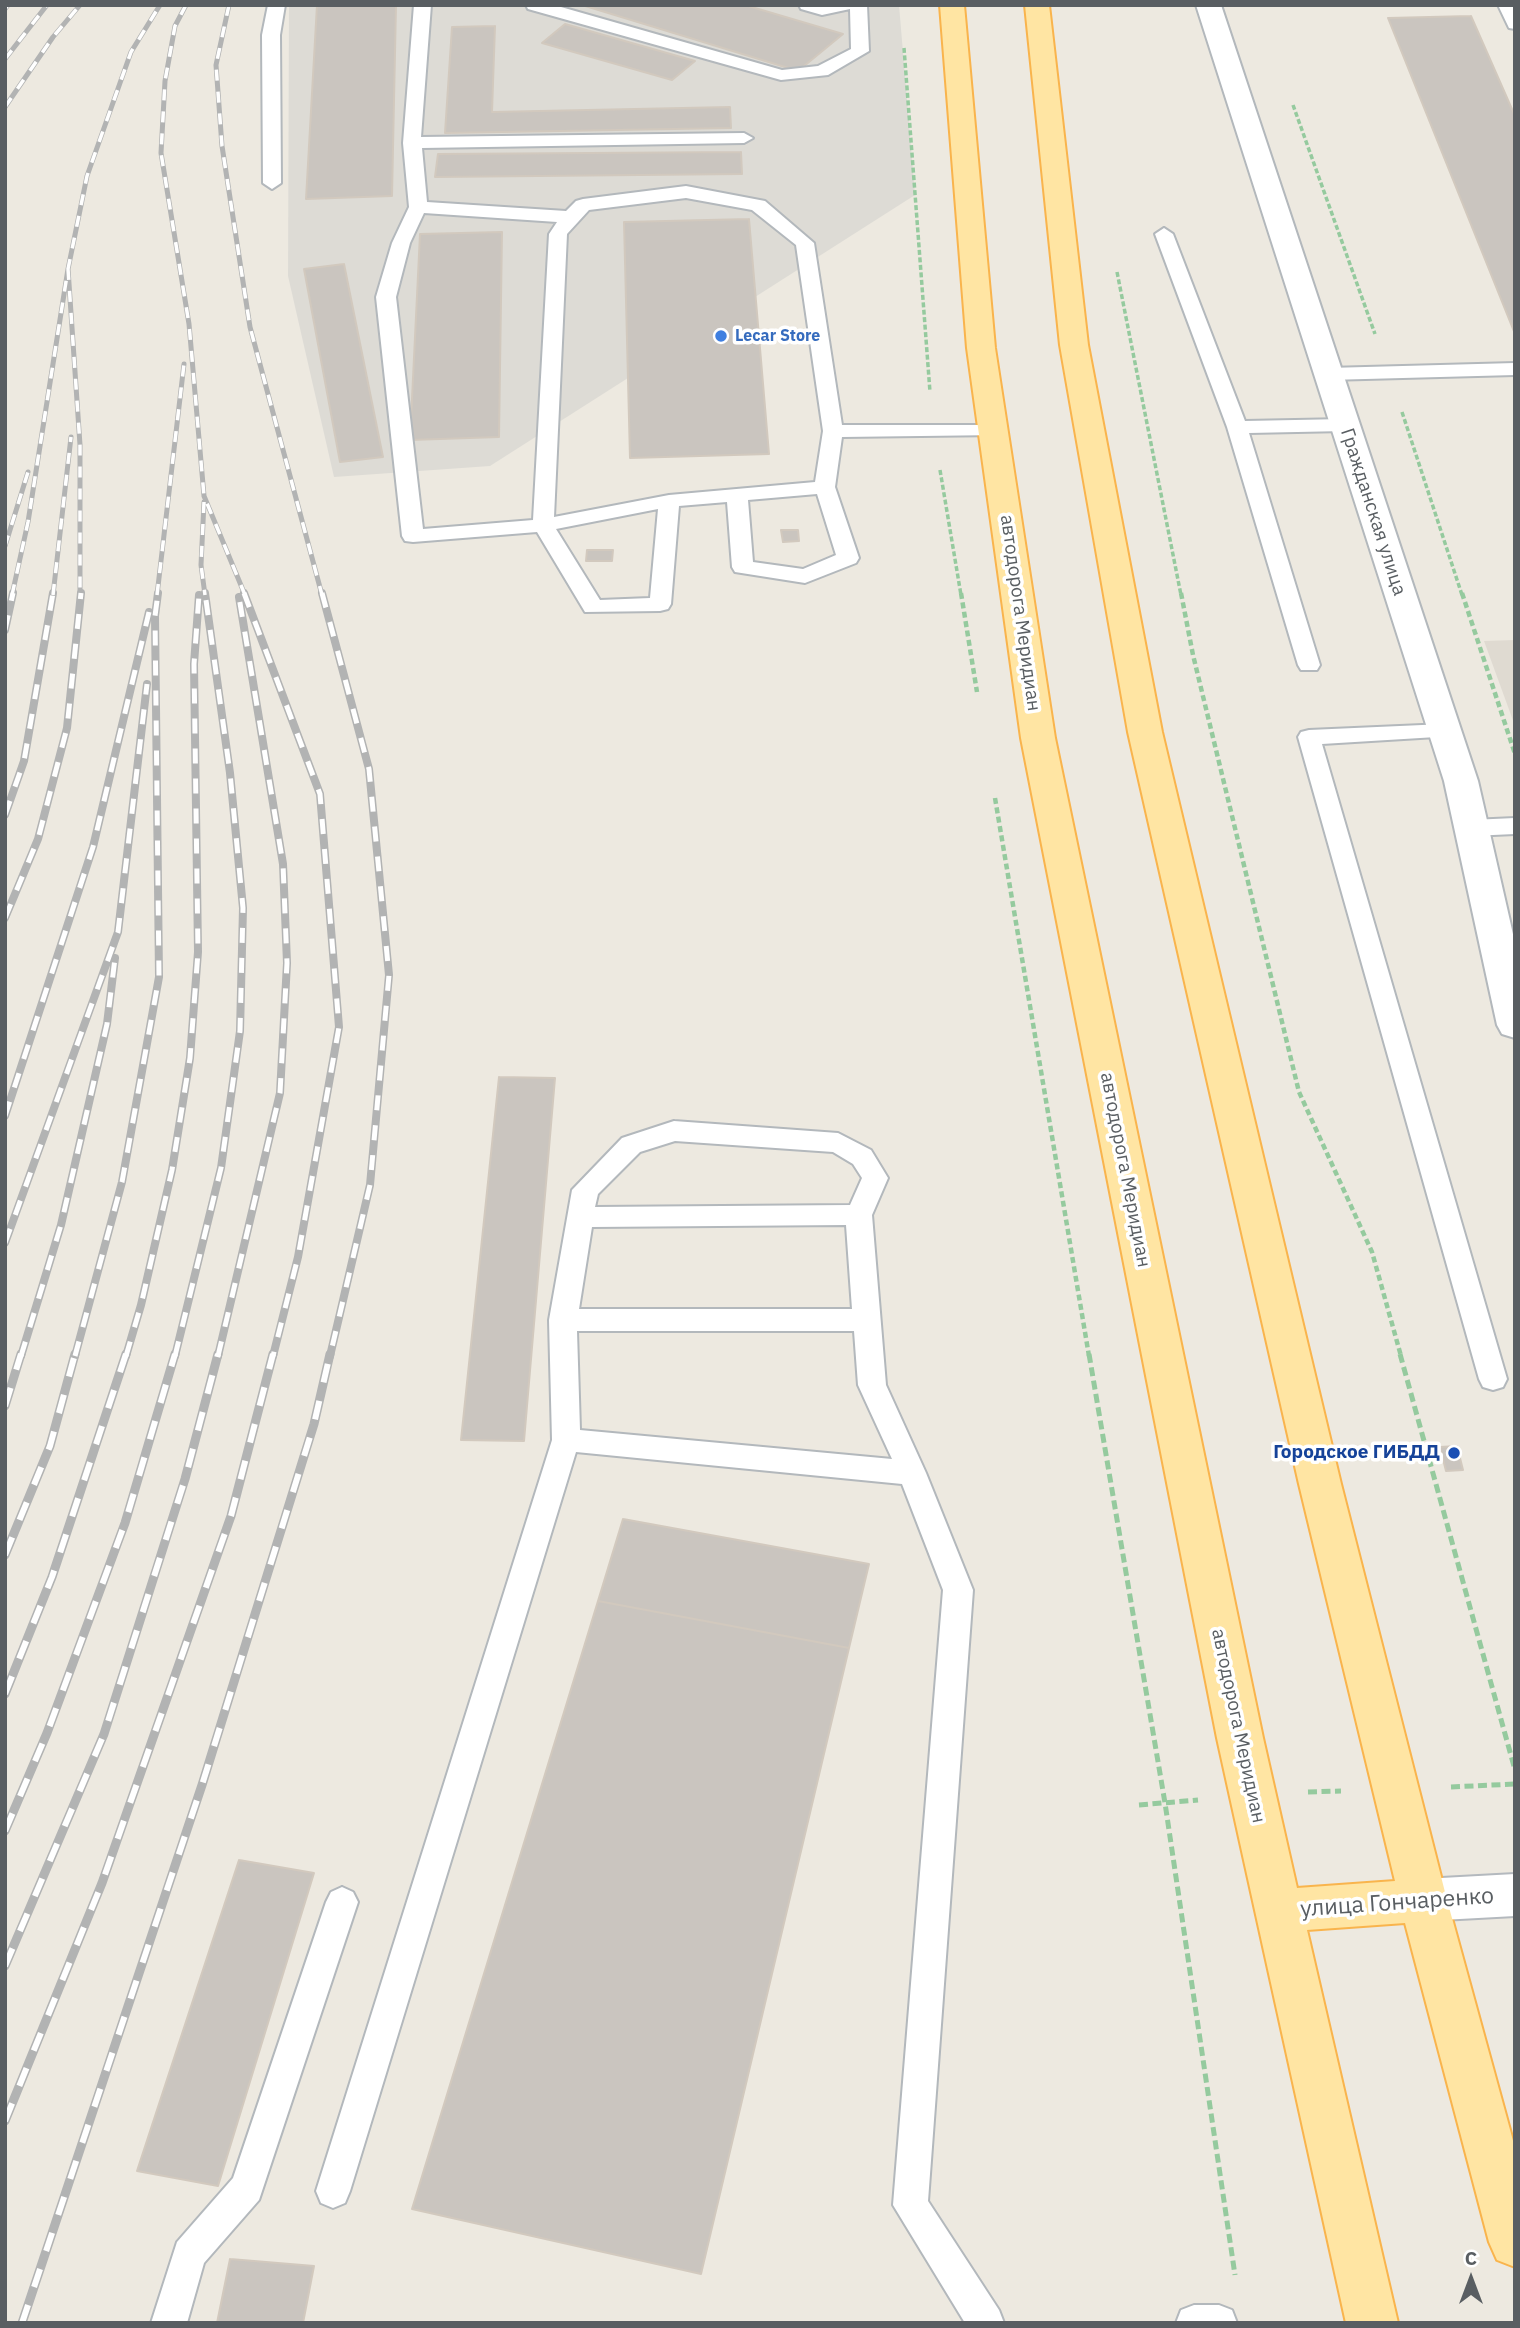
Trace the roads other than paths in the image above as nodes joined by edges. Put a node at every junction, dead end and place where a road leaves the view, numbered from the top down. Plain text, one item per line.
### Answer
1 (277, 5) edge
2 (424, 5) edge
3 (534, 5) edge
4 (807, 5) edge
5 (847, 5) edge
6 (858, 5) edge
7 (952, 5) edge
8 (1037, 5) edge
9 (1208, 5) edge
10 (1506, 5) edge
11 (1515, 24) edge
12 (744, 138) dead end
13 (412, 143) junction
14 (272, 183) dead end
15 (418, 207) junction
16 (570, 217) junction
17 (1164, 234) dead end
18 (1515, 369) edge
19 (1328, 374) junction
20 (1345, 425) junction
21 (1237, 427) junction
22 (833, 431) junction
23 (993, 431) junction
24 (825, 487) junction
25 (737, 495) junction
26 (669, 501) junction
27 (543, 525) junction
28 (1309, 665) dead end
29 (1445, 731) junction
30 (1515, 826) edge
31 (1471, 828) junction
32 (1515, 1025) edge
33 (859, 1215) junction
34 (580, 1217) junction
35 (563, 1320) junction
36 (867, 1320) junction
37 (1493, 1378) dead end
38 (566, 1440) junction
39 (912, 1473) junction
40 (1515, 1895) edge
41 (1423, 1900) junction
42 (342, 1902) dead end
43 (1280, 1911) junction
44 (332, 2191) dead end
45 (1515, 2242) edge
46 (169, 2323) edge
47 (986, 2323) edge
48 (1195, 2323) edge
49 (1219, 2323) edge
50 (1372, 2323) edge

1 - 14 lane
2 - 13 lane
3 - 6 lane
4 - 5 lane
7 - 23 main road, автодорога Меридиан
8 - 41 main road
9 - 19 street, Гражданская улица
10 - 11 lane
12 - 13 lane
13 - 15 lane
15 - 16 lane
15 - 27 lane
16 - 22 lane
16 - 27 lane
17 - 21 lane
18 - 19 lane
19 - 20 street, Гражданская улица
20 - 21 lane
20 - 29 street, Гражданская улица
21 - 28 lane
22 - 23 lane
22 - 24 lane
23 - 43 main road, автодорога Меридиан
24 - 25 lane
24 - 25 lane
25 - 26 lane
26 - 27 lane
26 - 27 lane
29 - 31 street, Гражданская улица
29 - 37 lane
30 - 31 lane
31 - 32 street, Гражданская улица
33 - 34 lane
33 - 34 lane
33 - 36 lane
34 - 35 lane
35 - 36 lane
35 - 38 lane
36 - 39 lane
38 - 39 lane
38 - 44 lane
39 - 47 lane
40 - 41 street, улица Гончаренко
41 - 43 main road, улица Гончаренко
41 - 45 main road
42 - 46 lane
43 - 50 main road, автодорога Меридиан
48 - 49 lane

